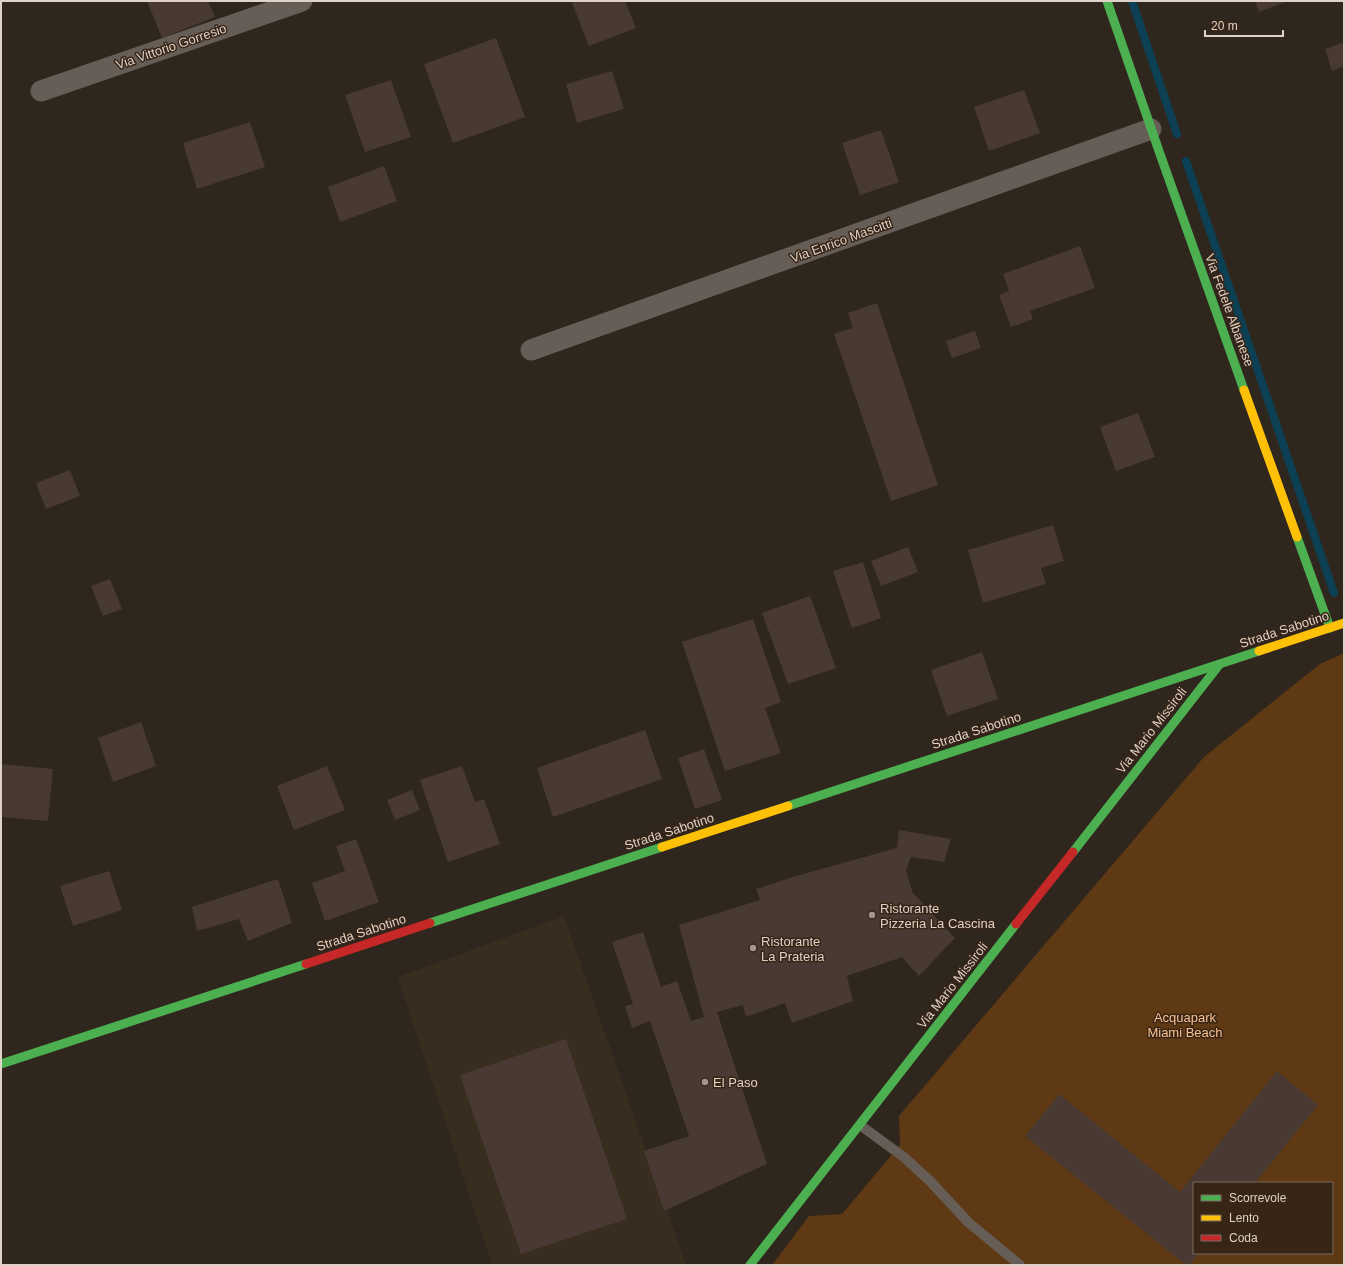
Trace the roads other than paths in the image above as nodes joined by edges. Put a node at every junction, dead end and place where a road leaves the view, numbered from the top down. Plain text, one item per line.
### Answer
1 (302, 1) edge
2 (1107, 1) edge
3 (41, 91) dead end
4 (1151, 129) junction
5 (531, 350) dead end
6 (1344, 623) edge
7 (1330, 628) junction
8 (1219, 665) junction
9 (1, 1064) edge
10 (860, 1125) junction
11 (750, 1265) edge
12 (1020, 1265) edge

1 - 3 street, Via Vittorio Gorresio
2 - 4 street, Via Fedele Albanese
4 - 5 street, Via Enrico Mascitti
4 - 7 street, Via Fedele Albanese
6 - 7 street, Strada Sabotino
7 - 8 street, Strada Sabotino
8 - 9 street, Strada Sabotino
8 - 10 street, Via Mario Missiroli
10 - 11 street, Via Mario Missiroli
10 - 12 lane

